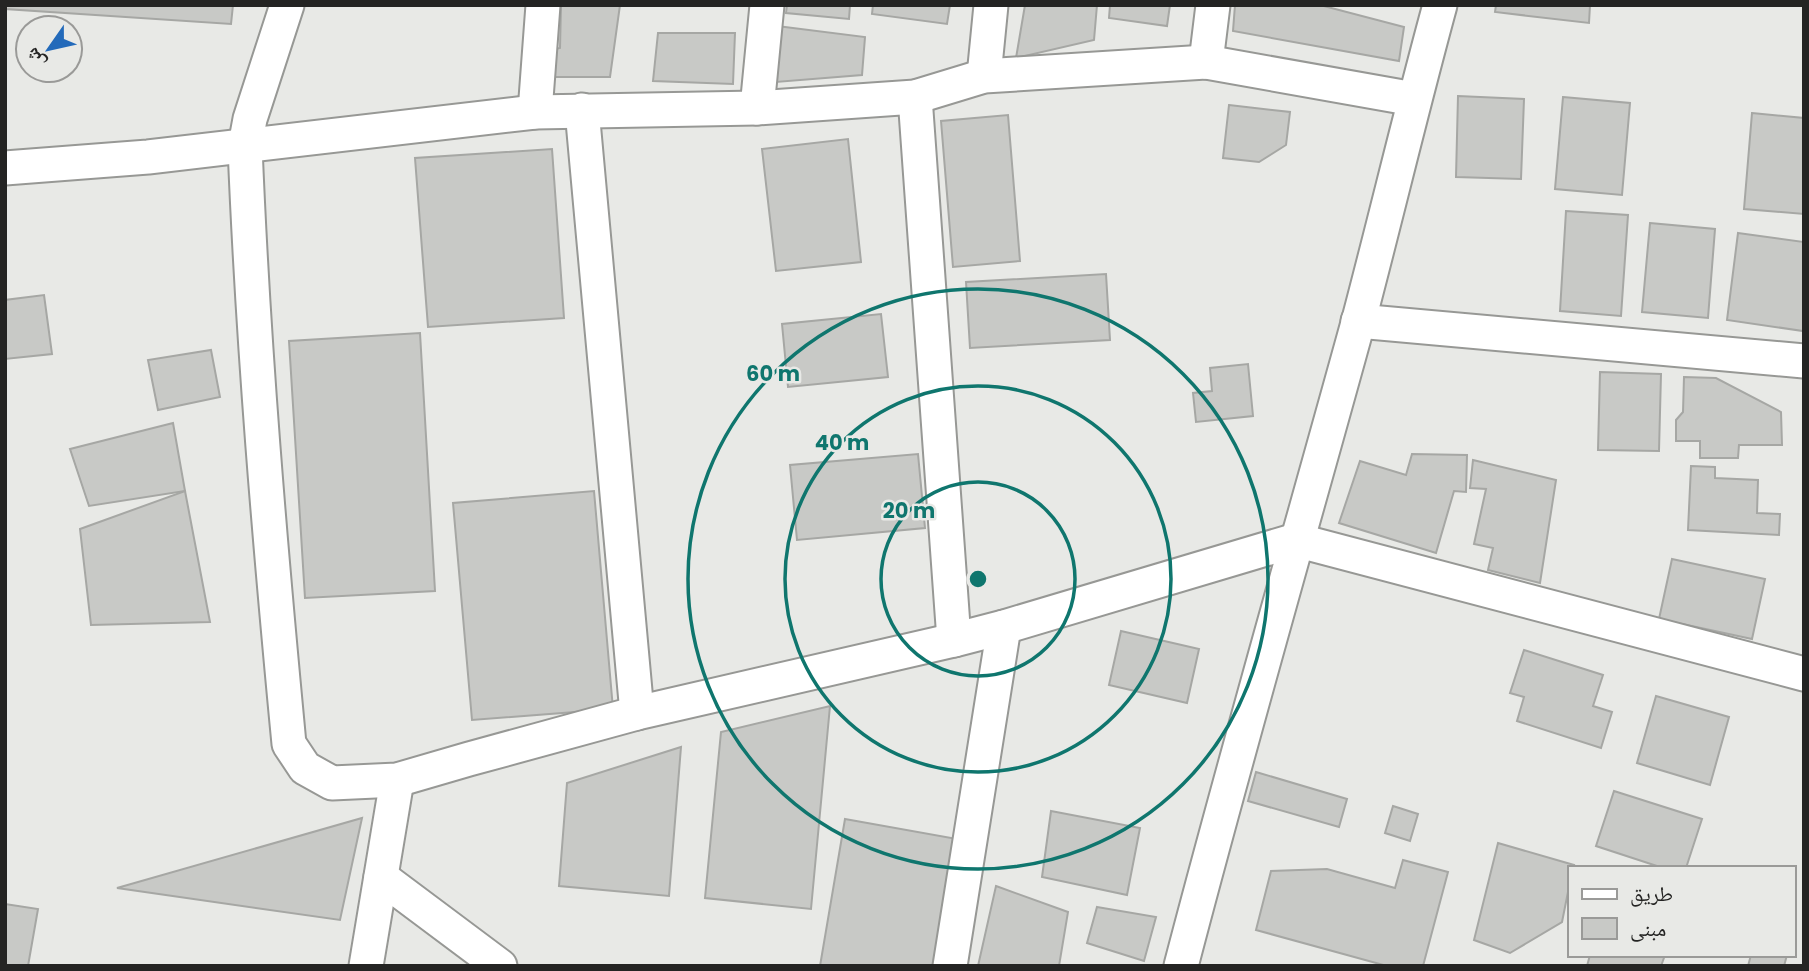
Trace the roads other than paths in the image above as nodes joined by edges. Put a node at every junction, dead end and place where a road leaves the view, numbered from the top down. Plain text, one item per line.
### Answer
1 (287, 5) edge
2 (543, 5) edge
3 (767, 5) edge
4 (990, 5) edge
5 (1213, 5) edge
6 (1440, 5) edge
7 (1206, 62) junction
8 (984, 76) junction
9 (915, 97) junction
10 (1414, 99) junction
11 (757, 108) junction
12 (582, 110) junction
13 (535, 112) junction
14 (245, 146) junction
15 (5, 168) edge
16 (1358, 321) junction
17 (1804, 361) edge
18 (1296, 540) junction
19 (1004, 627) junction
20 (954, 640) junction
21 (1804, 674) edge
22 (637, 713) junction
23 (397, 780) junction
24 (381, 877) junction
25 (1187, 965) edge
26 (366, 966) edge
27 (500, 966) edge
28 (950, 966) edge

1 - 14 street
2 - 13 street
3 - 11 street
4 - 8 street
5 - 7 street
6 - 10 street
7 - 8 street
7 - 10 street
8 - 9 street
9 - 11 street
9 - 20 street
10 - 16 street
11 - 12 street
12 - 13 street
12 - 22 street
13 - 14 street
14 - 15 street
14 - 23 street
16 - 17 street
16 - 18 street
18 - 19 street
18 - 21 street
18 - 25 street
19 - 20 street
19 - 28 street
20 - 22 street
22 - 23 street
23 - 24 street
24 - 26 street
24 - 27 street

